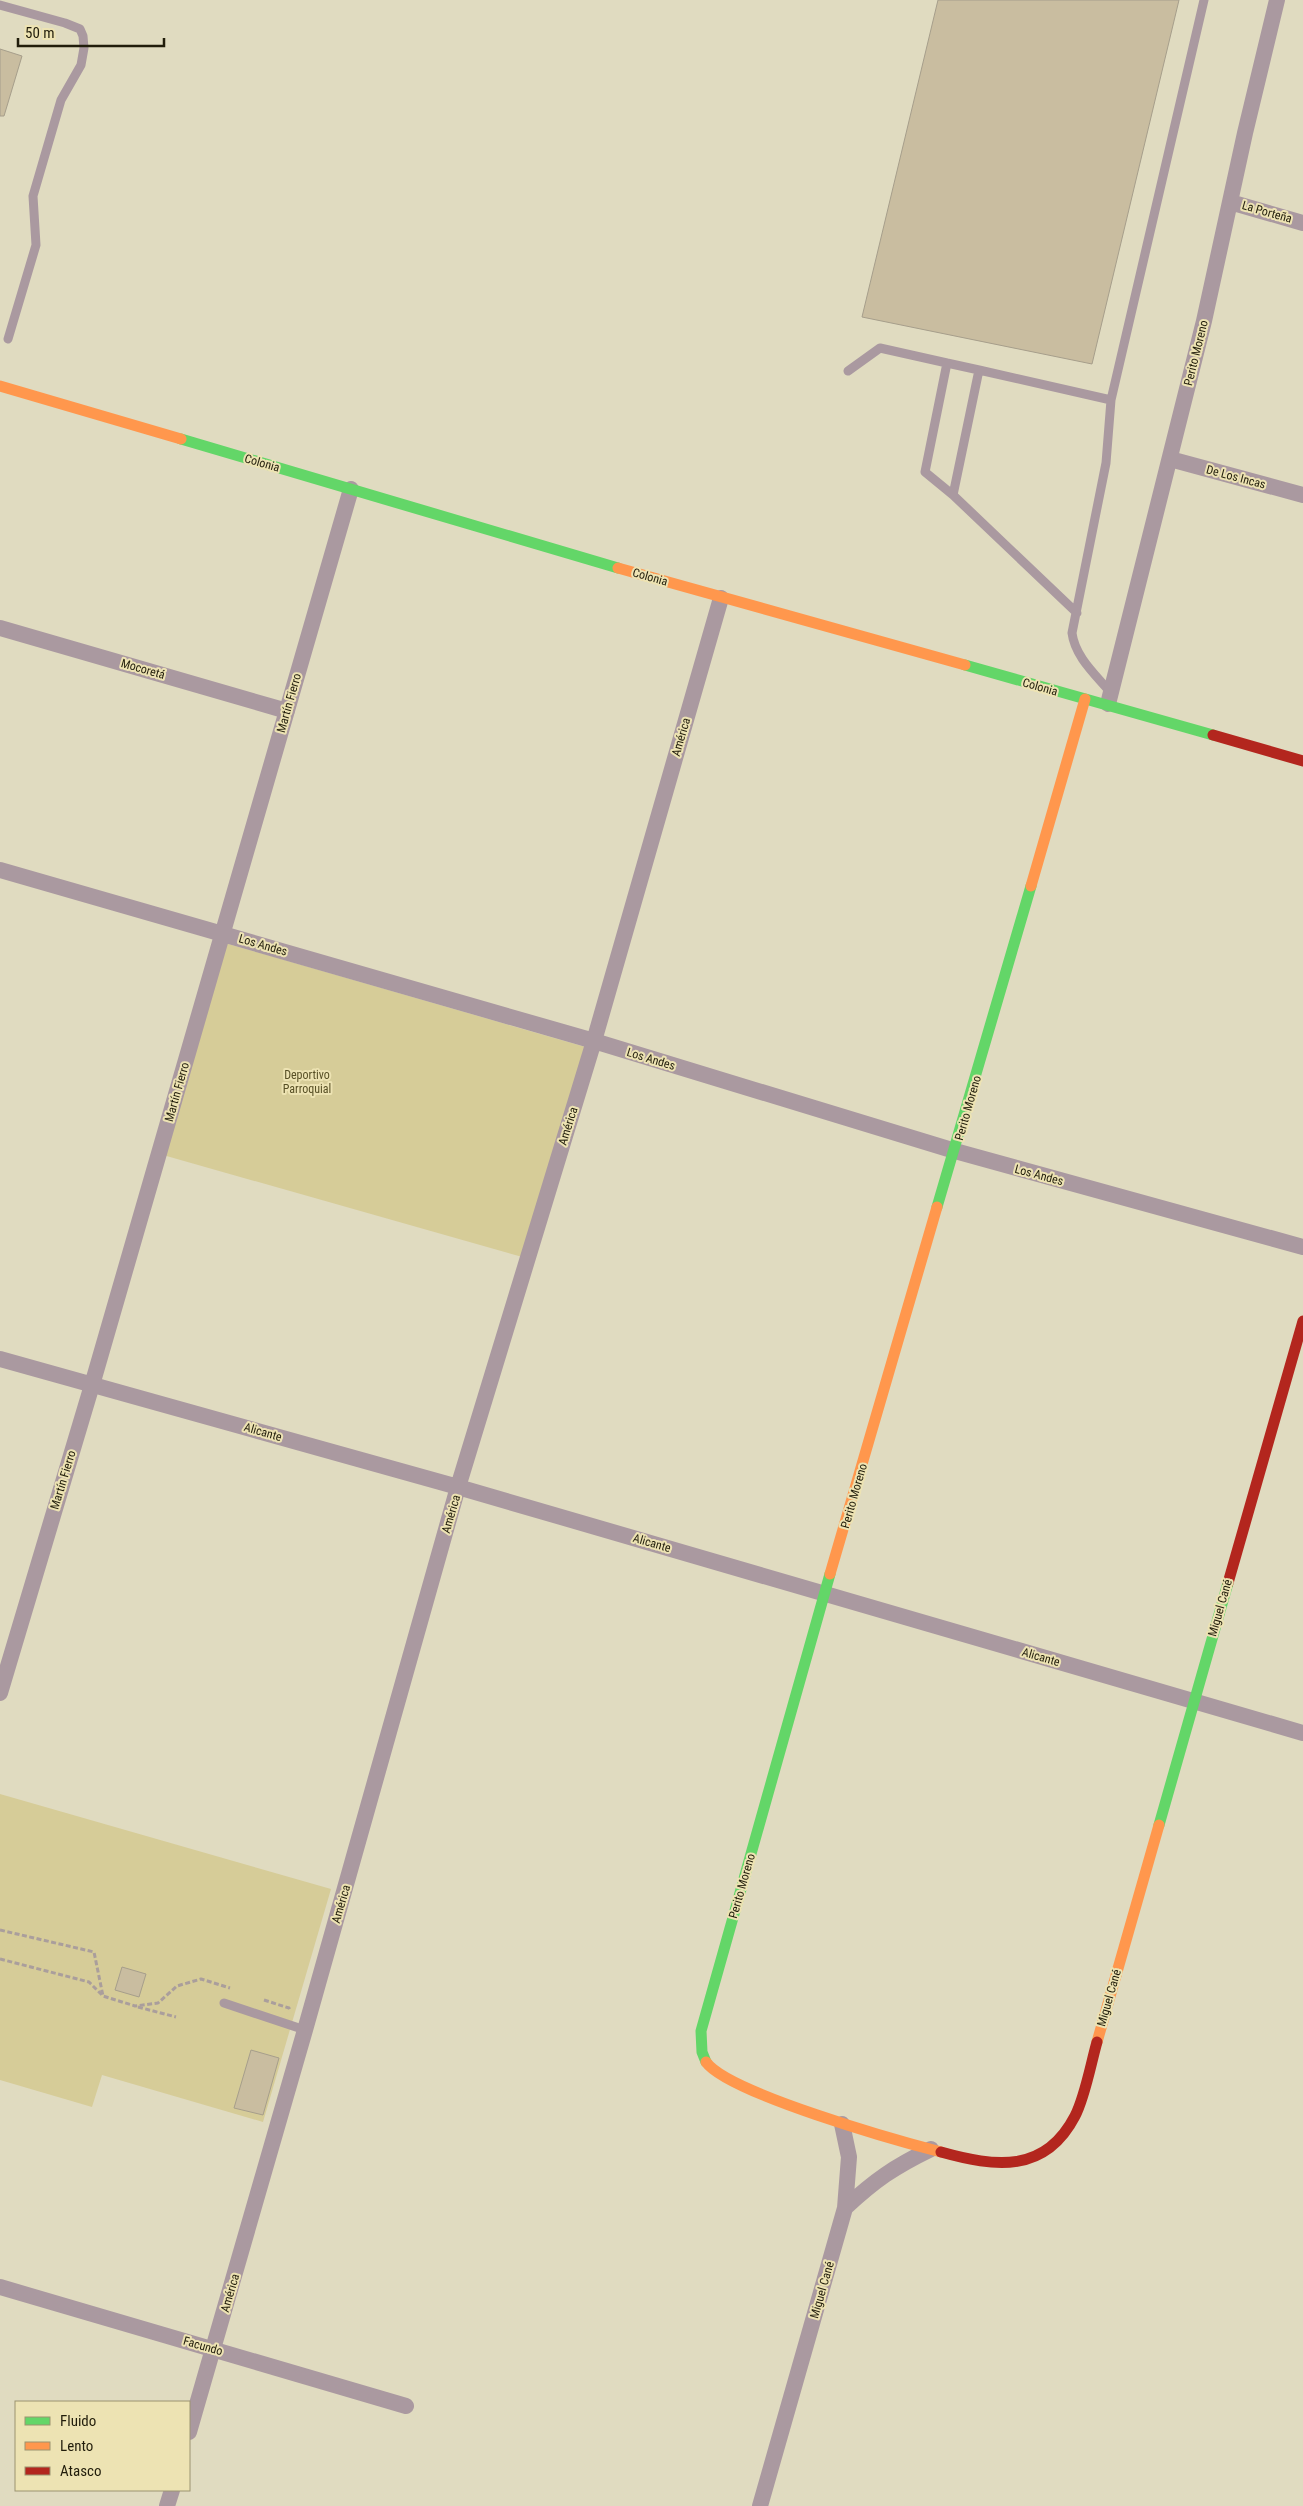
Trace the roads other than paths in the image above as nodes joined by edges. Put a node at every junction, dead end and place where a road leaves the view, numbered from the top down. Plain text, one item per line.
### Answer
1 (1204, 0) edge
2 (1277, 0) edge
3 (0, 5) edge
4 (1230, 202) junction
5 (1303, 223) edge
6 (8, 338) dead end
7 (947, 362) junction
8 (979, 370) junction
9 (848, 371) dead end
10 (0, 386) edge
11 (1111, 400) junction
12 (1170, 459) junction
13 (351, 490) junction
14 (953, 495) junction
15 (1303, 495) edge
16 (721, 598) junction
17 (1077, 613) junction
18 (0, 628) edge
19 (1109, 698) junction
20 (1085, 699) junction
21 (287, 711) junction
22 (1303, 761) edge
23 (0, 870) edge
24 (222, 933) junction
25 (594, 1041) junction
26 (955, 1151) junction
27 (1303, 1247) edge
28 (1303, 1321) edge
29 (0, 1359) edge
30 (92, 1385) junction
31 (458, 1487) junction
32 (825, 1593) junction
33 (0, 1693) edge
34 (1194, 1702) junction
35 (1303, 1733) edge
36 (224, 2003) dead end
37 (298, 2027) junction
38 (842, 2124) junction
39 (930, 2148) junction
40 (845, 2208) junction
41 (0, 2287) edge
42 (213, 2349) junction
43 (406, 2406) dead end
44 (190, 2429) edge
45 (172, 2491) edge
46 (167, 2506) edge
47 (760, 2506) edge

1 - 11 lane
2 - 4 street, Perito Moreno
3 - 6 lane
4 - 5 street, La Porteña
4 - 12 street, Perito Moreno
7 - 8 lane
7 - 9 lane
7 - 14 lane
8 - 11 lane
8 - 14 lane
10 - 13 street, Colonia
11 - 17 lane
12 - 15 street, De Los Incas
12 - 19 street, Perito Moreno
13 - 16 street, Colonia
13 - 21 street, Martín Fierro
14 - 17 lane
16 - 20 street, Colonia
16 - 25 street, América
17 - 19 lane
18 - 21 street, Mocoretá
19 - 20 street, Colonia
19 - 22 street, Colonia
20 - 26 street, Perito Moreno
21 - 24 street, Martín Fierro
23 - 24 street, Los Andes
24 - 25 street, Los Andes
24 - 30 street, Martín Fierro
25 - 26 street, Los Andes
25 - 31 street, América
26 - 27 street, Los Andes
26 - 32 street, Perito Moreno
28 - 34 street, Miguel Cané
29 - 30 street, Alicante
30 - 31 street, Alicante
30 - 33 street, Martín Fierro
31 - 32 street, Alicante
31 - 37 street, América
32 - 34 street, Alicante
32 - 38 street, Perito Moreno
34 - 35 street, Alicante
34 - 39 street, Miguel Cané
36 - 37 lane
37 - 42 street, América
38 - 39 street, Perito Moreno
38 - 40 street, Miguel Cané
39 - 40 street
40 - 47 street, Miguel Cané
41 - 42 street, Facundo
42 - 43 street, Facundo
42 - 44 street, América
45 - 46 street

